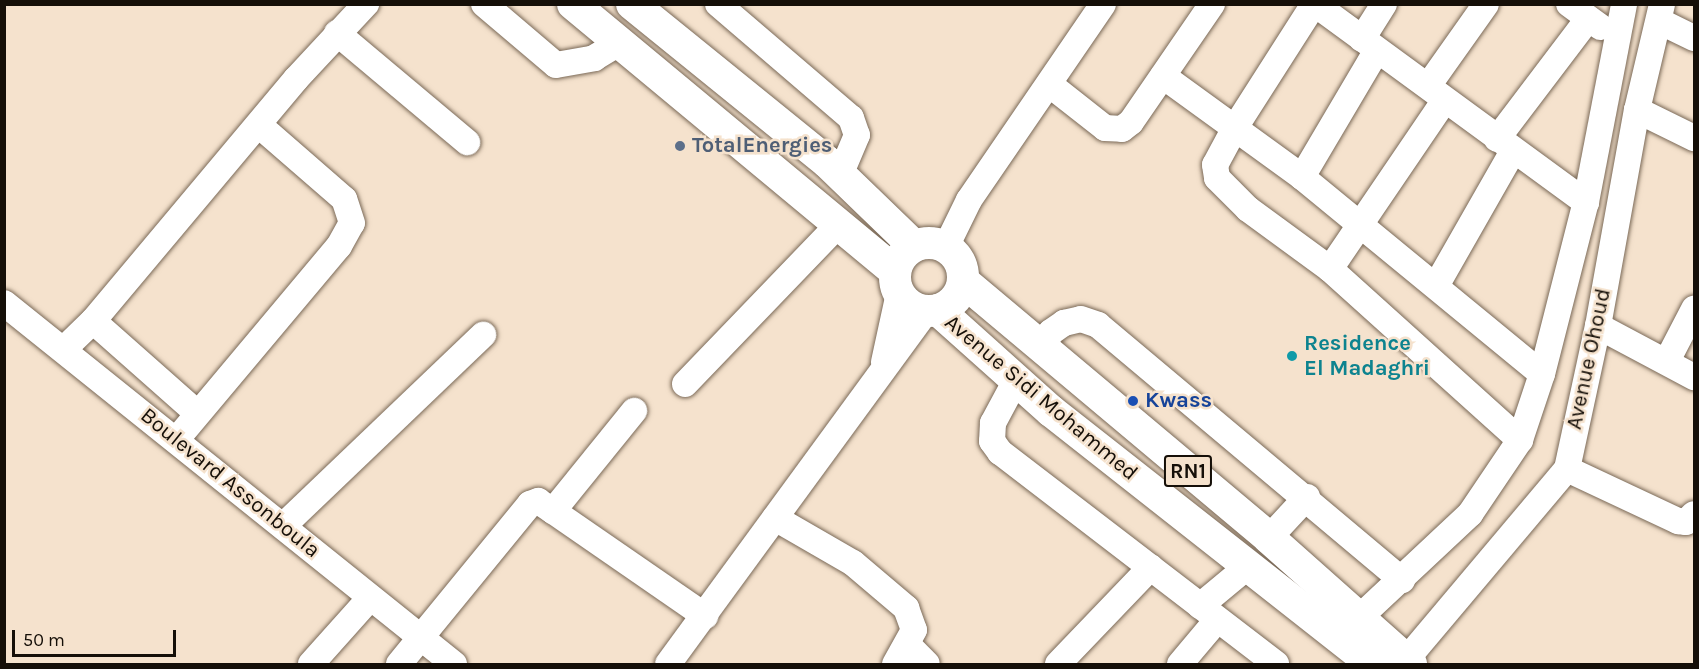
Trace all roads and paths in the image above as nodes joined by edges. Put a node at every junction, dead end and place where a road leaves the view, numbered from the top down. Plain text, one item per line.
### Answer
1 (366, 4) edge
2 (484, 4) edge
3 (573, 4) edge
4 (632, 4) edge
5 (718, 4) edge
6 (1103, 4) edge
7 (1212, 4) edge
8 (1314, 4) edge
9 (1384, 4) edge
10 (1486, 4) edge
11 (1624, 4) edge
12 (1579, 12) edge
13 (1660, 13) edge
14 (338, 33) junction
15 (1617, 38) junction
16 (1695, 38) edge
17 (619, 43) junction
18 (1370, 45) junction
19 (697, 57) junction
20 (1163, 76) junction
21 (1049, 84) junction
22 (674, 88) junction
23 (1436, 93) junction
24 (1637, 110) junction
25 (772, 117) junction
26 (259, 125) junction
27 (1236, 126) junction
28 (1695, 138) edge
29 (467, 142) dead end
30 (1505, 145) junction
31 (748, 148) junction
32 (840, 175) junction
33 (1302, 177) junction
34 (1586, 202) junction
35 (839, 224) junction
36 (1360, 224) junction
37 (914, 246) junction
38 (946, 247) junction
39 (1330, 269) junction
40 (963, 280) junction
41 (897, 282) junction
42 (1436, 286) junction
43 (6, 307) edge
44 (1695, 309) edge
45 (932, 310) junction
46 (93, 321) junction
47 (1598, 326) junction
48 (483, 334) dead end
49 (65, 348) junction
50 (1042, 348) junction
51 (1666, 361) junction
52 (882, 369) junction
53 (1542, 374) junction
54 (1695, 377) edge
55 (1016, 381) junction
56 (685, 384) dead end
57 (634, 411) dead end
58 (196, 412) junction
59 (177, 439) junction
60 (1520, 440) junction
61 (1567, 469) junction
62 (1307, 497) junction
63 (554, 511) junction
64 (1695, 514) edge
65 (775, 518) junction
66 (283, 526) junction
67 (1269, 538) junction
68 (1151, 567) junction
69 (1247, 567) junction
70 (1402, 580) junction
71 (370, 598) junction
72 (1209, 613) junction
73 (705, 616) junction
74 (1360, 617) junction
75 (422, 639) junction
76 (902, 655) edge
77 (1244, 656) edge
78 (1408, 662) edge
79 (311, 664) edge
80 (399, 664) edge
81 (454, 664) edge
82 (668, 664) edge
83 (927, 664) edge
84 (1058, 664) edge
85 (1180, 664) edge
86 (1276, 664) edge
87 (1372, 664) edge

1 - 14 street
2 - 17 street
3 - 17 main road, RN1
4 - 19 main road
5 - 32 street
6 - 21 street
7 - 20 street
8 - 18 street
8 - 27 street
9 - 18 street
10 - 23 street
11 - 15 street
12 - 15 street
12 - 30 street
13 - 16 street
13 - 24 street, Avenue Ohoud
14 - 26 street
14 - 29 street
15 - 34 street
17 - 22 main road, RN1
18 - 23 street
18 - 33 street
19 - 22 main road
19 - 25 main road
20 - 21 street
20 - 27 street
21 - 38 street
22 - 31 main road, RN1
23 - 30 street
23 - 36 street
24 - 28 street
24 - 47 street, Avenue Ohoud
25 - 31 main road
25 - 32 main road
26 - 46 street
26 - 58 street
27 - 33 street
27 - 39 street
30 - 34 street
30 - 42 street
31 - 35 main road, RN1
32 - 37 main road
33 - 36 street
34 - 53 street
35 - 41 main road, RN1
35 - 56 street
36 - 39 street
36 - 42 street
37 - 38 main road
37 - 41 main road
38 - 40 main road, RN1
39 - 60 street
40 - 45 main road
40 - 50 main road, Avenue Sidi Mohammed / RN1
41 - 45 main road, RN1
41 - 52 street
42 - 53 street
43 - 49 street, Boulevard Assonboula
44 - 51 street
45 - 52 street
45 - 55 main road, Avenue Sidi Mohammed / RN1
46 - 49 street
46 - 58 street
47 - 51 street
47 - 61 street, Avenue Ohoud
48 - 66 street
49 - 59 street, Boulevard Assonboula
50 - 62 street
50 - 67 main road, Avenue Sidi Mohammed / RN1
51 - 54 street
52 - 65 street
53 - 60 street
55 - 68 street
55 - 69 main road, Avenue Sidi Mohammed / RN1
57 - 63 street
58 - 59 street
59 - 66 street, Boulevard Assonboula
60 - 70 street
61 - 64 street
61 - 78 street, Avenue Ohoud
62 - 67 street
62 - 70 street
63 - 73 street
63 - 75 street
65 - 73 street
65 - 76 street
66 - 71 street, Boulevard Assonboula
67 - 74 main road, Avenue Sidi Mohammed / RN1
68 - 72 street
68 - 84 street
69 - 72 street
69 - 87 main road, Avenue Sidi Mohammed / RN1
70 - 74 street
71 - 75 street, Boulevard Assonboula
71 - 79 street
72 - 77 street
72 - 85 street
73 - 82 street
74 - 78 main road, Avenue Sidi Mohammed / RN1
75 - 80 street
75 - 81 street, Boulevard Assonboula
76 - 83 street
77 - 86 street

